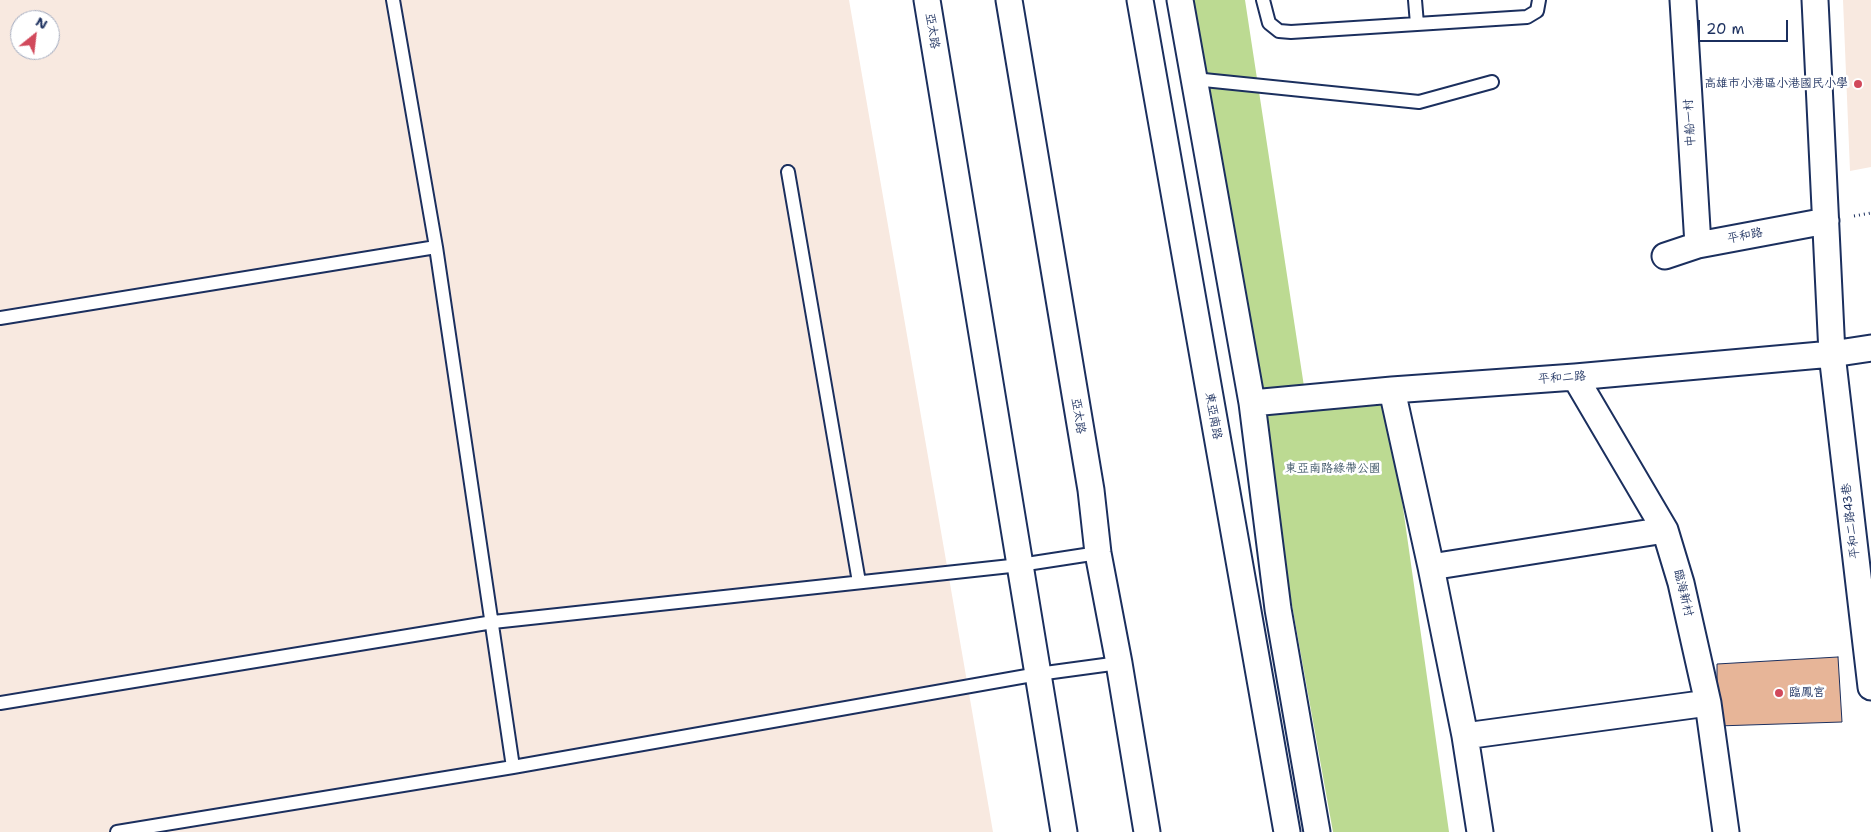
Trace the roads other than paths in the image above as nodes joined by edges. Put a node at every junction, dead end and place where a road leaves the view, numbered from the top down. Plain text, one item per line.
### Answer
1 (393, 0) edge
2 (927, 0) edge
3 (1009, 0) edge
4 (1140, 0) edge
5 (1180, 0) edge
6 (1263, 0) edge
7 (1415, 0) edge
8 (1539, 0) edge
9 (1683, 0) edge
10 (1815, 0) edge
11 (1417, 24) junction
12 (1194, 79) junction
13 (1492, 82) dead end
14 (788, 172) dead end
15 (1826, 220) junction
16 (1698, 245) junction
17 (436, 247) junction
18 (1665, 256) dead end
19 (0, 318) edge
20 (1871, 348) edge
21 (1832, 354) junction
22 (1575, 377) junction
23 (1392, 390) junction
24 (1252, 403) junction
25 (1861, 519) edge
26 (1665, 530) junction
27 (1098, 553) junction
28 (1020, 565) junction
29 (1431, 567) junction
30 (858, 582) junction
31 (493, 622) junction
32 (1119, 663) junction
33 (1038, 674) junction
34 (1871, 682) edge
35 (0, 703) edge
36 (1708, 703) junction
37 (1465, 736) junction
38 (513, 767) junction
39 (117, 832) edge
40 (1064, 832) edge
41 (1147, 832) edge
42 (1286, 832) edge
43 (1317, 832) edge
44 (1480, 832) edge
45 (1726, 832) edge

1 - 17 lane
2 - 28 street, 亞太路
3 - 27 street, 亞太路
4 - 42 street, 東亞南路
5 - 12 street
6 - 11 lane
7 - 11 lane
8 - 11 lane
9 - 16 street, 中船一村
10 - 15 street, 平和二路43巷
12 - 13 lane
12 - 24 street
14 - 30 lane
15 - 16 street, 平和路
15 - 21 street, 平和二路43巷
16 - 18 street, 平和路
17 - 19 lane
17 - 31 lane
20 - 21 street, 平和二路
21 - 22 street, 平和二路
21 - 25 street, 平和二路43巷
22 - 23 street, 平和二路
22 - 26 street, 臨海新村
23 - 24 street, 平和二路
23 - 29 street
24 - 43 street
25 - 34 street, 平和二路43巷
26 - 29 street
26 - 36 street, 臨海新村
27 - 28 lane
27 - 32 street, 亞太路
28 - 30 lane
28 - 33 street, 亞太路
29 - 37 street
30 - 31 lane
31 - 35 lane
31 - 38 lane
32 - 33 lane
32 - 41 street, 亞太路
33 - 38 lane
33 - 40 street, 亞太路
36 - 37 street
36 - 45 street, 臨海新村
37 - 44 street
38 - 39 lane

